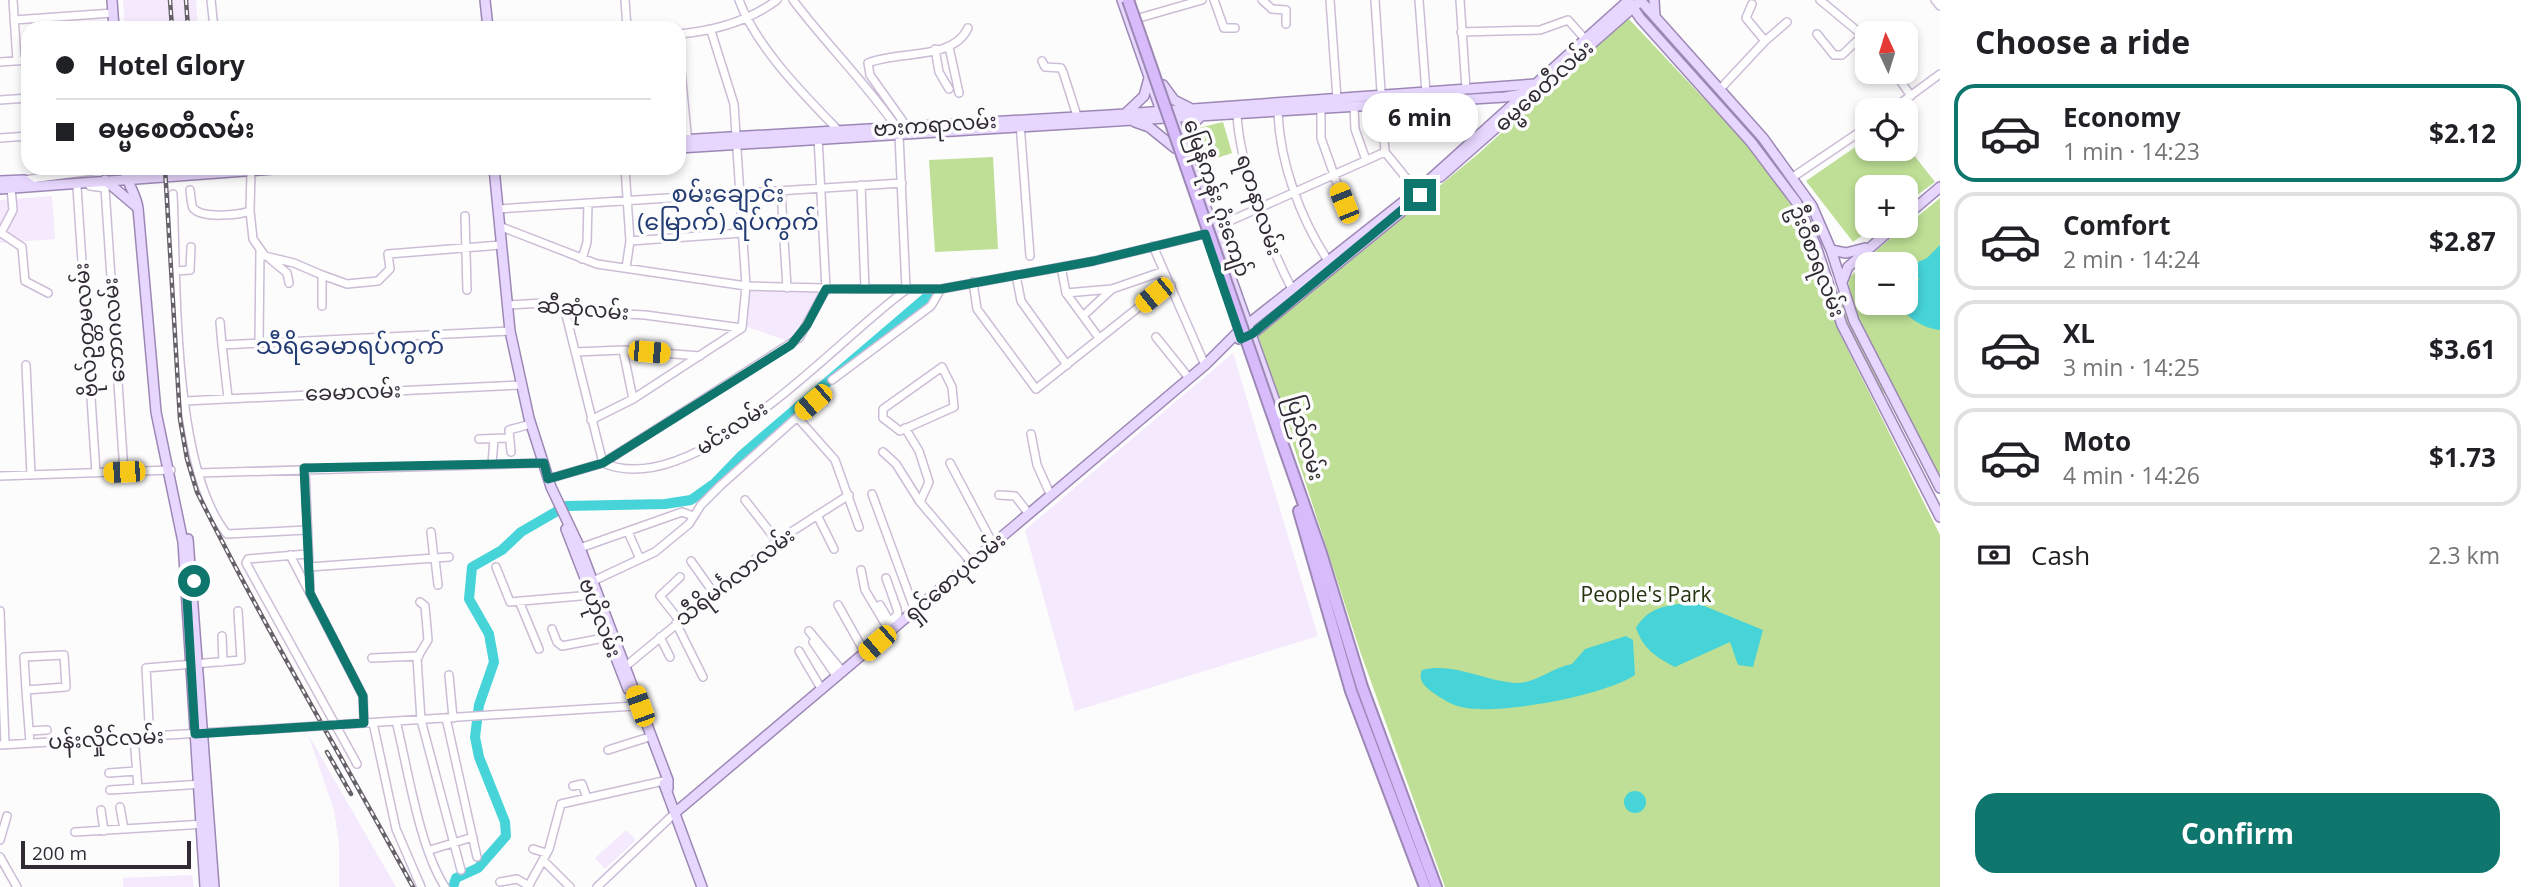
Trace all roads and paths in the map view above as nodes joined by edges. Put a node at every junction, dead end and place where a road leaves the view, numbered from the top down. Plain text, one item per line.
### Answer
1 (13, 0) edge
2 (112, 0) edge
3 (211, 0) edge
4 (485, 0) edge
5 (491, 0) edge
6 (625, 0) edge
7 (739, 0) edge
8 (777, 0) edge
9 (793, 0) edge
10 (1122, 0) edge
11 (1130, 0) edge
12 (1202, 0) edge
13 (1214, 0) edge
14 (1262, 0) edge
15 (1287, 0) edge
16 (1330, 0) edge
17 (1375, 0) edge
18 (1419, 0) edge
19 (1460, 0) edge
20 (1615, 0) edge
21 (1654, 0) edge
22 (1935, 0) edge
23 (1634, 1) edge
24 (1817, 1) edge
25 (1191, 2) edge
26 (1752, 4) dead end
27 (1940, 6) edge
28 (1286, 10) junction
29 (113, 13) junction
30 (747, 17) junction
31 (1139, 18) junction
32 (1640, 18) junction
33 (1655, 18) junction
34 (1609, 19) junction
35 (1620, 19) junction
36 (14, 20) junction
37 (114, 21) edge
38 (213, 21) edge
39 (487, 21) edge
40 (626, 21) edge
41 (1787, 22) dead end
42 (1286, 24) dead end
43 (968, 28) dead end
44 (1235, 28) dead end
45 (1855, 30) edge
46 (710, 31) junction
47 (1461, 32) junction
48 (686, 33) edge
49 (1817, 34) dead end
50 (1585, 39) junction
51 (1765, 41) junction
52 (1855, 45) edge
53 (949, 47) junction
54 (935, 49) junction
55 (17, 61) junction
56 (21, 61) edge
57 (1042, 61) dead end
58 (0, 62) edge
59 (1940, 75) edge
60 (1149, 78) junction
61 (1903, 84) edge
62 (1163, 85) junction
63 (1537, 87) junction
64 (1482, 88) junction
65 (1721, 88) junction
66 (949, 89) dead end
67 (1466, 89) junction
68 (1426, 92) junction
69 (959, 93) dead end
70 (1912, 96) junction
71 (1909, 98) edge
72 (21, 99) edge
73 (1337, 99) junction
74 (1483, 99) junction
75 (0, 100) edge
76 (1383, 101) junction
77 (1507, 102) junction
78 (1354, 107) junction
79 (1191, 108) junction
80 (1278, 108) junction
81 (1321, 110) junction
82 (1167, 114) junction
83 (1237, 115) junction
84 (1128, 117) junction
85 (1200, 117) junction
86 (1079, 120) junction
87 (1020, 122) junction
88 (901, 130) junction
89 (840, 135) junction
90 (1855, 135) edge
91 (21, 136) edge
92 (818, 136) junction
93 (1181, 136) junction
94 (0, 138) edge
95 (738, 141) junction
96 (686, 144) edge
97 (1175, 148) junction
98 (1385, 152) junction
99 (1366, 160) junction
100 (1333, 174) junction
101 (70, 175) edge
102 (125, 175) edge
103 (172, 175) edge
104 (251, 175) edge
105 (495, 175) edge
106 (625, 175) edge
107 (1793, 177) junction
108 (125, 179) junction
109 (0, 181) edge
110 (27, 182) junction
111 (51, 183) junction
112 (902, 183) junction
113 (105, 184) junction
114 (861, 185) junction
115 (77, 187) junction
116 (11, 188) junction
117 (822, 188) junction
118 (1939, 188) edge
119 (0, 189) edge
120 (190, 190) dead end
121 (781, 191) junction
122 (1296, 191) junction
123 (741, 193) junction
124 (1419, 193) junction
125 (173, 194) dead end
126 (627, 200) junction
127 (588, 203) junction
128 (1344, 203) dead end
129 (1918, 206) edge
130 (1260, 207) junction
131 (138, 208) junction
132 (498, 209) junction
133 (250, 211) junction
134 (465, 216) dead end
135 (499, 226) junction
136 (1214, 228) junction
137 (743, 233) junction
138 (1205, 234) junction
139 (1881, 238) edge
140 (630, 241) junction
141 (501, 245) junction
142 (1829, 245) junction
143 (1153, 246) junction
144 (1816, 246) junction
145 (191, 247) dead end
146 (1870, 247) junction
147 (464, 248) junction
148 (260, 250) junction
149 (1030, 256) dead end
150 (270, 259) junction
151 (582, 259) junction
152 (1329, 262) junction
153 (1061, 267) junction
154 (626, 268) junction
155 (176, 271) junction
156 (1164, 271) junction
157 (1823, 273) junction
158 (322, 275) junction
159 (1016, 275) junction
160 (1840, 279) junction
161 (973, 282) junction
162 (289, 283) dead end
163 (1171, 285) junction
164 (746, 286) junction
165 (787, 288) junction
166 (826, 289) junction
167 (866, 289) junction
168 (906, 289) junction
169 (941, 289) junction
170 (1112, 289) junction
171 (467, 290) dead end
172 (1293, 291) junction
173 (48, 293) dead end
174 (1066, 293) junction
175 (507, 305) junction
176 (322, 306) dead end
177 (565, 311) junction
178 (1083, 316) junction
179 (220, 322) dead end
180 (742, 328) junction
181 (1250, 330) junction
182 (510, 331) junction
183 (1237, 337) junction
184 (1099, 338) junction
185 (1156, 338) dead end
186 (259, 344) junction
187 (222, 345) junction
188 (623, 350) junction
189 (575, 352) junction
190 (701, 356) junction
191 (26, 365) dead end
192 (1067, 365) junction
193 (1205, 365) junction
194 (1189, 379) junction
195 (832, 380) dead end
196 (521, 385) junction
197 (1893, 396) junction
198 (228, 398) junction
199 (633, 399) junction
200 (185, 401) junction
201 (813, 402) dead end
202 (1881, 402) junction
203 (797, 417) junction
204 (591, 420) junction
205 (1274, 421) junction
206 (531, 424) junction
207 (905, 428) junction
208 (1031, 434) dead end
209 (508, 438) junction
210 (479, 439) dead end
211 (494, 439) junction
212 (511, 452) dead end
213 (883, 452) dead end
214 (544, 463) junction
215 (603, 463) junction
216 (950, 463) dead end
217 (492, 464) junction
218 (304, 468) junction
219 (169, 470) junction
220 (124, 472) junction
221 (198, 472) junction
222 (96, 473) junction
223 (31, 475) junction
224 (0, 477) edge
225 (549, 483) junction
226 (1940, 488) edge
227 (872, 494) dead end
228 (849, 495) junction
229 (999, 495) dead end
230 (1051, 496) junction
231 (744, 500) dead end
232 (920, 502) junction
233 (1029, 514) junction
234 (562, 515) junction
235 (817, 515) junction
236 (693, 516) junction
237 (1940, 517) edge
238 (859, 527) dead end
239 (306, 530) junction
240 (431, 532) dead end
241 (628, 532) junction
242 (777, 541) junction
243 (993, 544) junction
244 (580, 548) junction
245 (834, 549) dead end
246 (307, 554) junction
247 (290, 555) junction
248 (449, 557) dead end
249 (435, 559) junction
250 (640, 559) junction
251 (691, 561) dead end
252 (971, 562) junction
253 (496, 567) dead end
254 (309, 568) junction
255 (861, 570) dead end
256 (680, 577) dead end
257 (886, 578) dead end
258 (590, 582) junction
259 (438, 585) dead end
260 (713, 592) junction
261 (310, 593) junction
262 (592, 595) junction
263 (519, 601) junction
264 (421, 602) dead end
265 (838, 605) dead end
266 (880, 606) dead end
267 (0, 611) edge
268 (238, 611) dead end
269 (915, 611) junction
270 (678, 621) junction
271 (892, 627) junction
272 (552, 629) dead end
273 (809, 631) dead end
274 (222, 636) dead end
275 (609, 637) junction
276 (660, 637) junction
277 (812, 642) dead end
278 (539, 649) dead end
279 (799, 651) dead end
280 (865, 653) junction
281 (419, 656) junction
282 (670, 657) dead end
283 (372, 658) dead end
284 (223, 662) junction
285 (195, 665) junction
286 (626, 666) junction
287 (1, 670) edge
288 (840, 674) junction
289 (449, 675) dead end
290 (703, 677) dead end
291 (26, 690) junction
292 (822, 690) junction
293 (635, 706) junction
294 (449, 718) junction
295 (421, 720) junction
296 (396, 721) junction
297 (149, 723) dead end
298 (368, 723) junction
299 (335, 725) junction
300 (47, 730) dead end
301 (29, 731) junction
302 (200, 734) junction
303 (134, 737) junction
304 (646, 738) junction
305 (30, 743) junction
306 (3, 744) edge
307 (608, 750) dead end
308 (357, 764) dead end
309 (136, 771) junction
310 (109, 773) dead end
311 (666, 783) junction
312 (203, 784) junction
313 (573, 786) dead end
314 (138, 788) junction
315 (110, 790) dead end
316 (587, 798) junction
317 (120, 807) dead end
318 (102, 810) dead end
319 (676, 812) junction
320 (8, 816) dead end
321 (107, 817) dead end
322 (205, 824) junction
323 (124, 829) junction
324 (106, 830) junction
325 (75, 832) dead end
326 (473, 837) junction
327 (0, 840) edge
328 (452, 842) junction
329 (533, 849) dead end
330 (430, 850) junction
331 (0, 857) edge
332 (545, 857) junction
333 (477, 858) dead end
334 (461, 870) dead end
335 (500, 881) dead end
336 (209, 882) edge
337 (17, 887) edge
338 (421, 887) edge
339 (445, 887) edge
340 (528, 887) edge
341 (570, 887) edge
342 (597, 887) edge
343 (702, 887) edge
344 (1425, 887) edge
345 (1436, 887) edge

1 - 36 street
2 - 29 main road
3 - 38 street
4 - 5 street
4 - 39 main road
6 - 40 street
7 - 30 street
8 - 30 street
9 - 88 street
10 - 60 main road, ပြည်လမ်း
11 - 31 main road, ပြည်လမ်း
11 - 205 highway, မြေနီကုန်း ဂုံးကျော်, bridge
12 - 25 street
13 - 44 street
14 - 28 street
15 - 28 street
16 - 73 street
17 - 76 street
18 - 68 street
19 - 47 street
20 - 34 main road
21 - 33 main road
22 - 27 street
23 - 32 main road, ဦးဝီစာရလမ်း
23 - 33 main road, ဦးဝီစာရလမ်း
23 - 34 main road, ဓမ္မစေတီလမ်း
23 - 35 main road, ဓမ္မစေတီလမ်း
24 - 45 street
25 - 31 street
26 - 51 street
28 - 42 street
29 - 36 street
29 - 37 main road
30 - 46 street
30 - 89 street
31 - 62 main road, ပြည်လမ်း
32 - 35 main road
32 - 144 main road, ဦးဝီစာရလမ်း
33 - 65 main road, ဦးဝီစာရလမ်း
34 - 50 main road, ဓမ္မစေတီလမ်း
35 - 63 main road, ဓမ္မစေတီလမ်း
36 - 55 street
41 - 51 street
43 - 53 street
46 - 48 street
46 - 95 street
47 - 50 street
47 - 67 street
49 - 52 street
50 - 63 main road, ဓမ္မစေတီလမ်း
51 - 65 street
53 - 54 street
53 - 69 street
54 - 66 street
54 - 88 street
55 - 56 street
55 - 58 street
57 - 86 street
59 - 70 street
60 - 82 main road, ပြည်လမ်း
60 - 84 main road
61 - 70 street
62 - 79 main road
62 - 82 main road, ပြည်လမ်း
63 - 64 main road, ဗားကရာလမ်း
63 - 77 main road, ဗားကရာလမ်း
63 - 124 main road, ဓမ္မစေတီလမ်း
64 - 67 main road, ဗားကရာလမ်း
64 - 74 main road
65 - 107 main road, ဦးဝီစာရလမ်း
67 - 68 main road, ဗားကရာလမ်း
68 - 76 main road, ဗားကရာလမ်း
70 - 71 street
72 - 75 street
73 - 76 main road, ဗားကရာလမ်း
73 - 80 main road, ဗားကရာလမ်း
74 - 76 main road, ဗားကရာလမ်း
74 - 77 main road, ဗားကရာလမ်း
76 - 78 main road
76 - 98 street
77 - 124 main road, ဓမ္မစေတီလမ်း
78 - 81 main road
78 - 99 street
79 - 80 main road, ဗားကရာလမ်း
79 - 82 main road, ဗားကရာလမ်း
80 - 81 main road
80 - 83 main road
80 - 122 street
81 - 100 street
82 - 84 main road, ဗားကရာလမ်း
82 - 85 main road
82 - 93 main road, ပြည်လမ်း
82 - 97 main road, ပြည်လမ်း
83 - 85 main road
83 - 130 street, ရတနာလမ်း
84 - 86 main road, ဗားကရာလမ်း
84 - 97 main road
85 - 93 main road
86 - 87 main road, ဗားကရာလမ်း
87 - 88 main road, ဗားကရာလမ်း
87 - 149 street
88 - 89 main road, ဗားကရာလမ်း
88 - 112 street
89 - 92 main road, ဗားကရာလမ်း
90 - 107 street
91 - 94 street
92 - 95 main road, ဗားကရာလမ်း
92 - 117 street
93 - 136 main road, ပြည်လမ်း
95 - 96 main road, ဗားကရာလမ်း
95 - 123 street
97 - 138 main road, ပြည်လမ်း
98 - 99 street
98 - 124 street
99 - 100 street
100 - 122 street
100 - 128 street
101 - 110 street
102 - 108 main road
103 - 108 main road
104 - 133 street
105 - 132 main road, ဗဟိုလမ်း
106 - 126 street
107 - 142 main road, ဦးဝီစာရလမ်း
108 - 113 main road
108 - 131 main road
109 - 110 main road
110 - 111 main road
110 - 116 main road
111 - 113 main road
111 - 115 street
112 - 114 street
112 - 168 street
113 - 115 street
113 - 131 main road
113 - 220 street, ဘောဂလမ်း
114 - 117 street
114 - 167 street
115 - 222 street, ဗိုလ်ဥတ္တမလမ်း
116 - 119 main road
116 - 173 street
117 - 121 street
117 - 166 street
118 - 129 main road
120 - 133 street
121 - 123 street
121 - 165 street
122 - 130 street
122 - 152 street
123 - 126 street
123 - 137 street
124 - 152 main road, ဓမ္မစေတီလမ်း
124 - 181 main road, ဓမ္မစေတီလမ်း
125 - 155 street
126 - 127 street
126 - 140 street
127 - 132 street
127 - 151 street
130 - 136 street
130 - 172 street, ရတနာလမ်း
131 - 219 main road
132 - 135 main road, ဗဟိုလမ်း
133 - 148 street
134 - 147 street
135 - 141 main road, ဗဟိုလမ်း
135 - 151 street
136 - 181 main road, ပြည်လမ်း
137 - 140 street
137 - 164 street
138 - 143 street
138 - 183 main road, ပြည်လမ်း
139 - 146 main road
140 - 154 street
141 - 147 street
141 - 175 main road, ဗဟိုလမ်း
142 - 144 main road
142 - 146 main road
142 - 160 main road, ဦးဝီစာရလမ်း
143 - 153 street
143 - 156 street
144 - 157 main road, ဦးဝီစာရလမ်း
145 - 155 street
146 - 160 main road
147 - 158 street
147 - 171 street
148 - 150 street
148 - 186 street
150 - 158 street
150 - 162 street
151 - 154 street
152 - 172 main road, ဓမ္မစေတီလမ်း
153 - 159 street
153 - 174 street
154 - 164 street
155 - 200 street
156 - 163 street
156 - 170 street
157 - 160 main road
157 - 202 main road, ဦးဝီစာရလမ်း
158 - 176 street
159 - 161 street
159 - 192 street
160 - 197 main road, ဦးဝီစာရလမ်း
161 - 169 street
161 - 192 street
163 - 184 street
163 - 193 street
164 - 165 street
164 - 180 street
165 - 166 street
166 - 167 street
166 - 215 street
167 - 168 street
168 - 169 street
168 - 215 street, မင်းလမ်း
169 - 195 street
170 - 174 street
170 - 178 street
172 - 181 main road, ဓမ္မစေတီလမ်း
174 - 178 street
175 - 177 street, ဆီဆုံလမ်း
175 - 182 main road, ဗဟိုလမ်း
177 - 180 street, ဆီဆုံလမ်း
177 - 189 street
178 - 184 street
179 - 187 street
180 - 190 street
181 - 183 main road, ဓမ္မစေတီလမ်း
181 - 205 main road, ပြည်လမ်း
182 - 186 street
182 - 196 main road, ဗဟိုလမ်း
183 - 193 main road, ရှင်စောပုလမ်း
183 - 205 main road, ပြည်လမ်း
184 - 192 street
185 - 194 street
186 - 187 street
187 - 198 street
188 - 189 street
188 - 190 street
188 - 199 street
189 - 204 street
190 - 199 street
191 - 223 street
193 - 194 main road, ရှင်စောပုလမ်း
194 - 230 main road, ရှင်စောပုလမ်း
196 - 198 street, ခေမာလမ်း
196 - 206 main road, ဗဟိုလမ်း
197 - 202 main road
197 - 226 main road, ဦးဝီစာရလမ်း
198 - 200 street, ခေမာလမ်း
199 - 204 street
200 - 221 street
201 - 203 street
202 - 237 main road, ဦးဝီစာရလမ်း
203 - 228 street
203 - 236 street
204 - 215 street
205 - 344 highway, ပြည်လမ်း
205 - 345 highway, ပြည်လမ်း
206 - 209 street
206 - 214 main road, ဗဟိုလမ်း
207 - 207 street
207 - 232 street
208 - 230 street
209 - 211 street
209 - 212 street
210 - 211 street
211 - 217 street
213 - 232 street
214 - 217 street
214 - 225 main road, ဗဟိုလမ်း
215 - 225 street
216 - 243 street
217 - 218 street
218 - 221 street
218 - 239 street
219 - 220 street
219 - 285 main road
220 - 222 street
221 - 239 street
222 - 223 street
223 - 224 street
225 - 234 main road, ဗဟိုလမ်း
227 - 269 street
228 - 235 street, သီရိမင်္ဂလာလမ်း
228 - 238 street
229 - 233 street
230 - 233 main road, ရှင်စောပုလမ်း
231 - 242 street
232 - 252 street
233 - 243 main road, ရှင်စောပုလမ်း
234 - 244 main road, ဗဟိုလမ်း
234 - 258 main road, ဗဟိုလမ်း
235 - 242 street, သီရိမင်္ဂလာလမ်း
235 - 245 street
236 - 241 street
236 - 250 street
239 - 246 street
240 - 249 street
241 - 244 street
241 - 250 street
242 - 260 street, သီရိမင်္ဂလာလမ်း
243 - 252 main road, ရှင်စောပုလမ်း
244 - 258 main road, ဗဟိုလမ်း
246 - 247 street
246 - 254 street
247 - 261 street
247 - 299 street
248 - 249 street
249 - 254 street
249 - 259 street
250 - 258 street
251 - 260 street
252 - 269 main road, ရှင်စောပုလမ်း
253 - 263 street
254 - 261 street
255 - 271 street
256 - 270 street
257 - 271 street
258 - 262 main road, ဗဟိုလမ်း
258 - 286 main road, ဗဟိုလမ်း
260 - 270 street, သီရိမင်္ဂလာလမ်း
261 - 298 street
262 - 263 street
262 - 275 main road, ဗဟိုလမ်း
263 - 278 street
264 - 281 street
265 - 280 street
266 - 271 street
267 - 287 street
268 - 284 street
269 - 271 main road, ရှင်စောပုလမ်း
270 - 276 street, သီရိမင်္ဂလာလမ်း
270 - 290 street
271 - 280 main road, ရှင်စောပုလမ်း
272 - 275 street
273 - 288 street
274 - 284 street
275 - 293 main road, ဗဟိုလမ်း
276 - 282 street
276 - 286 street, သီရိမင်္ဂလာလမ်း
277 - 288 street
279 - 292 street
280 - 288 main road, ရှင်စောပုလမ်း
281 - 283 street
281 - 295 street
284 - 285 street
285 - 297 street
285 - 302 main road
286 - 311 main road, ဗဟိုလမ်း
287 - 306 street
288 - 292 main road, ရှင်စောပုလမ်း
289 - 294 street
291 - 291 street
291 - 301 street
292 - 319 main road, ရှင်စောပုလမ်း
293 - 294 street, ပန်းလှိုင်လမ်း
293 - 304 main road, ဗဟိုလမ်း
294 - 295 street, ပန်းလှိုင်လမ်း
294 - 326 street
295 - 296 street, ပန်းလှိုင်လမ်း
295 - 328 street
296 - 298 street, ပန်းလှိုင်လမ်း
296 - 330 street
298 - 299 street, ပန်းလှိုင်လမ်း
298 - 338 street
299 - 302 street, ပန်းလှိုင်လမ်း, bridge
299 - 308 street
300 - 301 street
301 - 305 street
302 - 303 street, ပန်းလှိုင်လမ်း
302 - 312 main road
303 - 305 street, ပန်းလှိုင်လမ်း
303 - 309 street
304 - 307 street
304 - 311 main road, ဗဟိုလမ်း
305 - 306 street, ပန်းလှိုင်လမ်း
309 - 310 street
309 - 314 street
311 - 316 street
311 - 319 main road, ဗဟိုလမ်း
312 - 314 street
312 - 322 main road
313 - 316 street
314 - 315 street
316 - 332 street
317 - 323 street
318 - 324 street
319 - 342 street
319 - 343 main road, ဗဟိုလမ်း
320 - 327 street
321 - 324 street
322 - 323 street
322 - 336 main road
323 - 324 street
324 - 325 street
326 - 328 street
326 - 333 street
328 - 330 street
328 - 334 street
329 - 332 street
330 - 339 street
331 - 337 street
332 - 340 street
332 - 341 street
335 - 340 street

